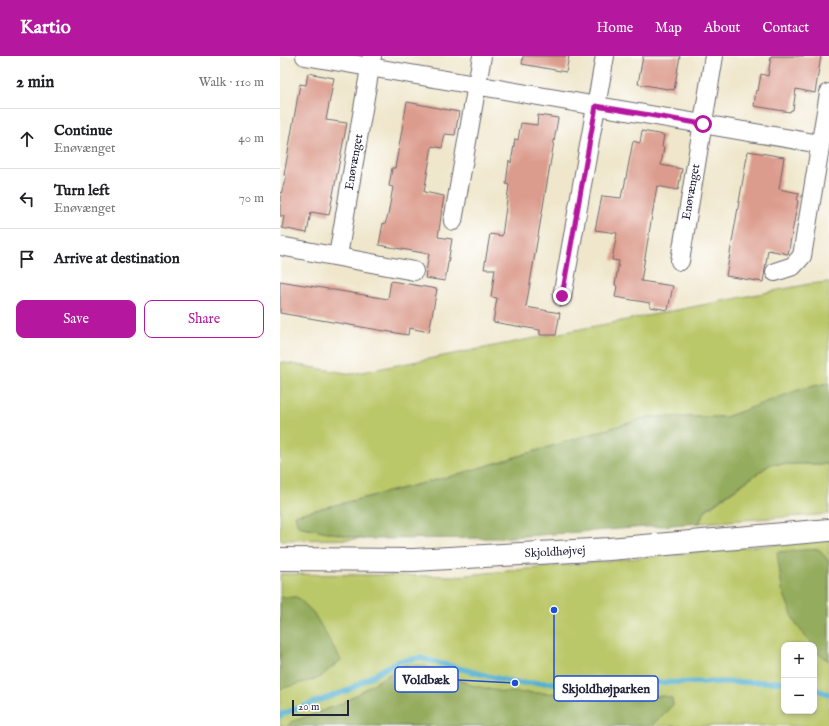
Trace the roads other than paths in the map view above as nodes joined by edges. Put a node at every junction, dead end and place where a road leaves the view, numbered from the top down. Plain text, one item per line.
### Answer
1 (305, 56) edge
2 (482, 56) edge
3 (604, 56) edge
4 (714, 56) edge
5 (371, 62) edge
6 (477, 85) junction
7 (829, 94) edge
8 (596, 106) junction
9 (703, 124) junction
10 (820, 144) junction
11 (453, 221) dead end
12 (280, 246) edge
13 (338, 256) junction
14 (680, 261) dead end
15 (414, 271) dead end
16 (774, 272) dead end
17 (562, 296) dead end
18 (829, 530) edge
19 (280, 559) edge

1 - 5 street
2 - 6 street
3 - 8 street
4 - 9 street, Enøvænget
5 - 6 street
5 - 13 street, Enøvænget
6 - 8 street
6 - 11 street
7 - 10 street
8 - 9 street
8 - 17 street
9 - 10 street
9 - 14 street, Enøvænget
10 - 16 street
12 - 13 street
13 - 15 street
18 - 19 street, Skjoldhøjvej

